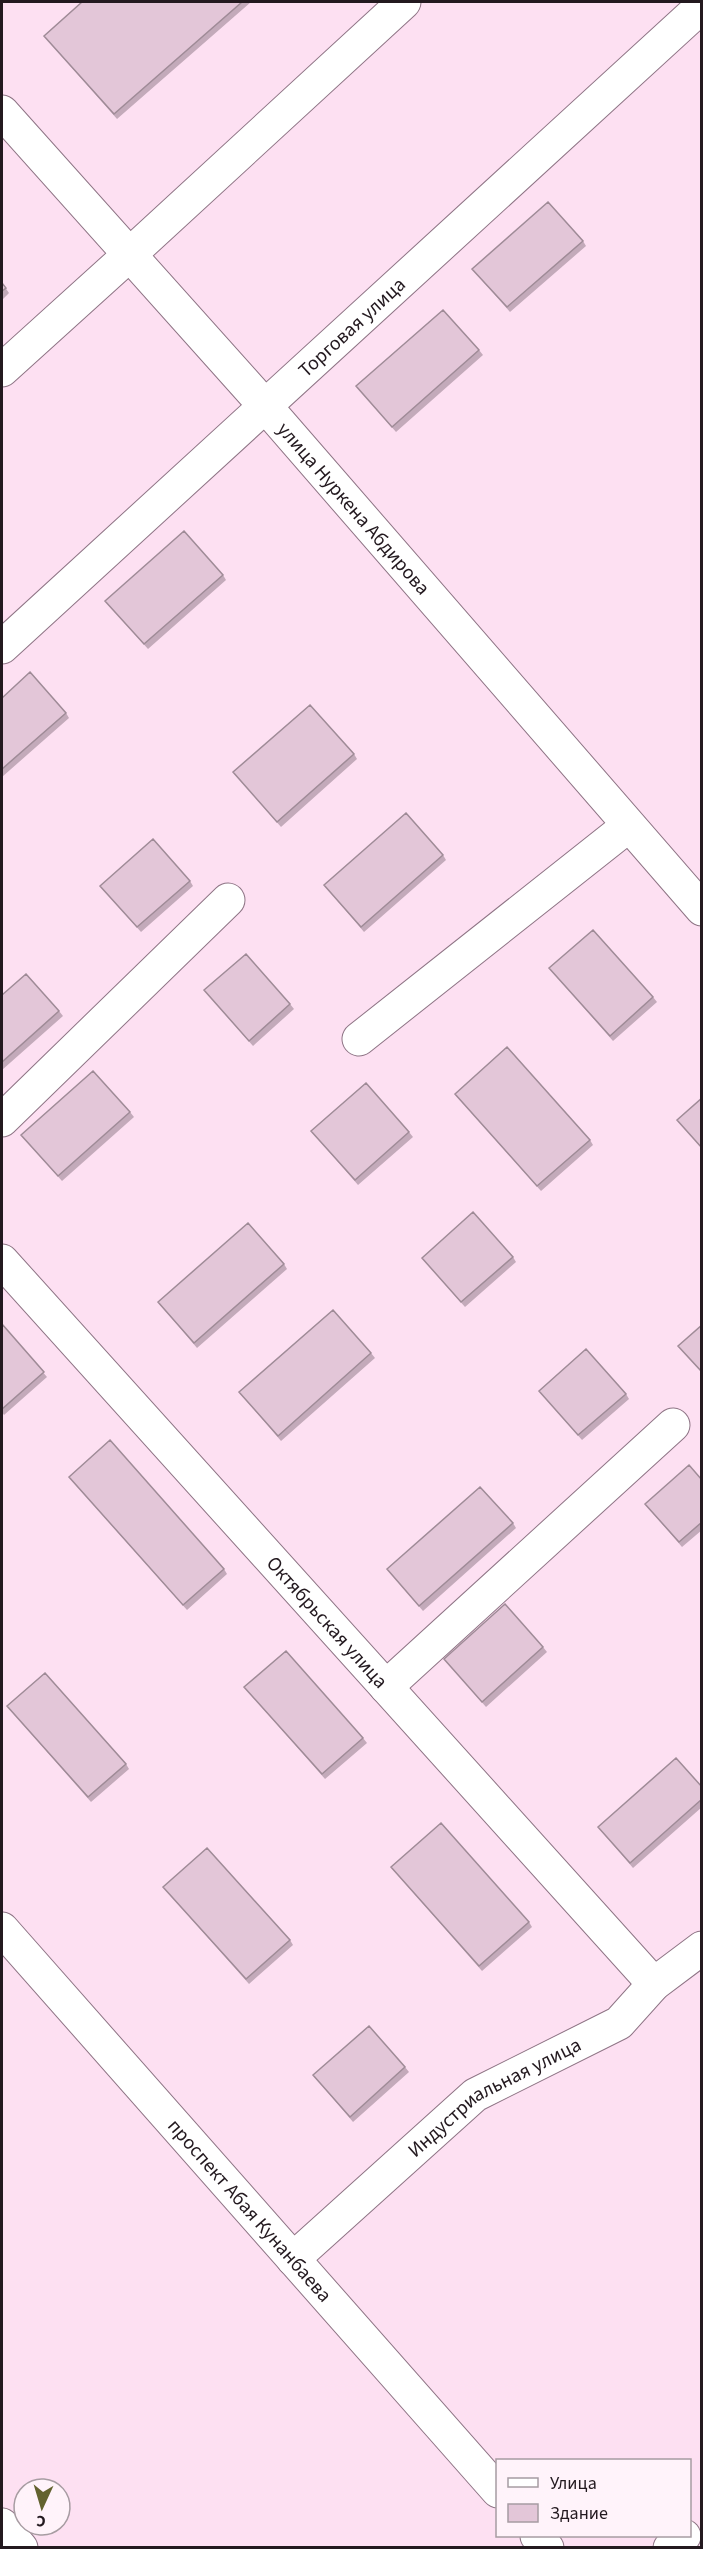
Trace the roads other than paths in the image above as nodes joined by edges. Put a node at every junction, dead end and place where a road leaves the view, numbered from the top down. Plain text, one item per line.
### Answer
1 (404, 2) edge
2 (702, 6) edge
3 (2, 112) edge
4 (129, 256) junction
5 (2, 370) edge
6 (266, 407) junction
7 (2, 647) edge
8 (628, 826) junction
9 (697, 896) edge
10 (228, 900) dead end
11 (359, 1039) dead end
12 (2, 1120) edge
13 (2, 1261) edge
14 (673, 1425) dead end
15 (386, 1687) junction
16 (2, 1929) edge
17 (702, 1948) edge
18 (654, 1984) junction
19 (292, 2259) junction
20 (496, 2489) edge
21 (2, 2525) edge
22 (682, 2537) edge
23 (21, 2547) edge
24 (670, 2547) edge

1 - 4 street
2 - 6 street, Торговая улица
3 - 4 street, улица Нуркена Абдирова
4 - 5 street
4 - 6 street, улица Нуркена Абдирова
6 - 7 street, Торговая улица
6 - 8 street, улица Нуркена Абдирова
8 - 9 street, улица Нуркена Абдирова
8 - 11 street
10 - 12 street
13 - 15 street, Октябрьская улица
14 - 15 street
15 - 18 street, Октябрьская улица
16 - 19 street, проспект Абая Кунанбаева
17 - 18 street, Индустриальная улица
18 - 19 street, Индустриальная улица
19 - 20 street, проспект Абая Кунанбаева
21 - 23 street
22 - 24 street

